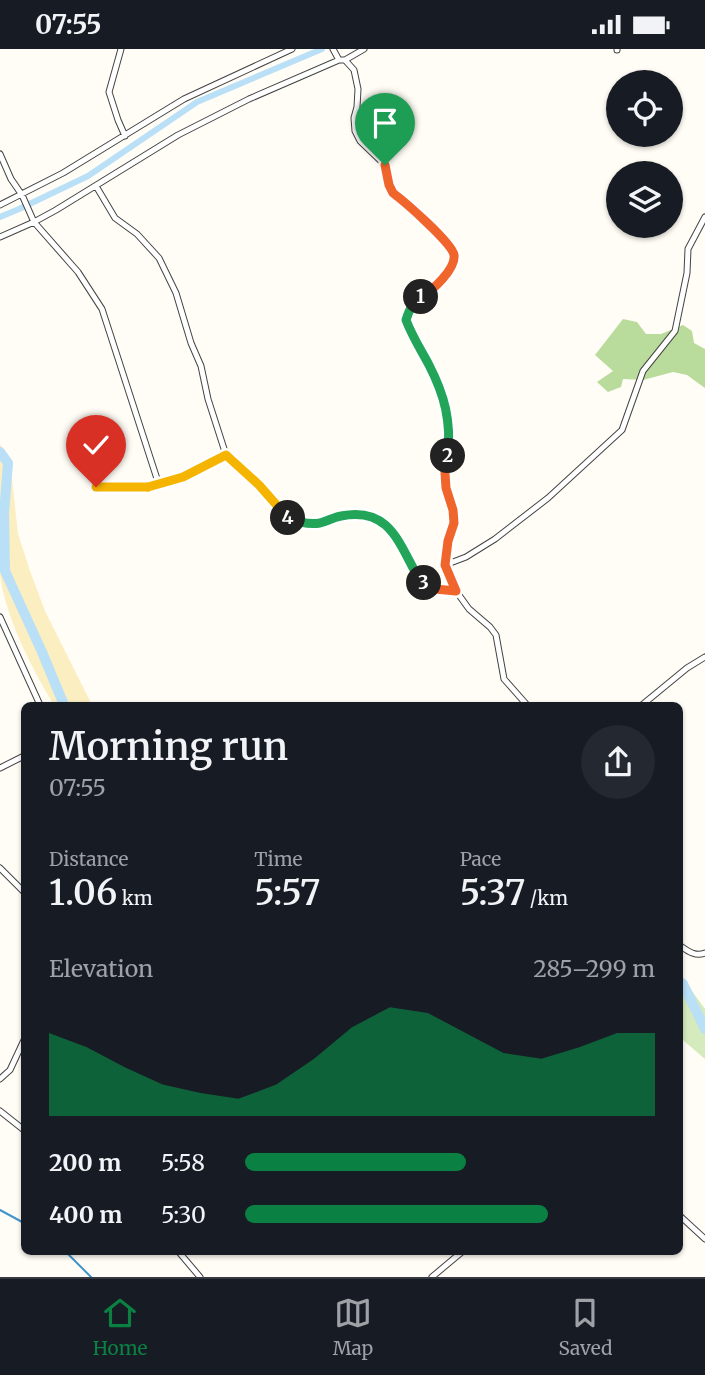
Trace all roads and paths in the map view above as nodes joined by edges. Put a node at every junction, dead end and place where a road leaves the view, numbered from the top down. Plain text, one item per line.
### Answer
1 (121, 49) edge
2 (292, 49) edge
3 (333, 49) edge
4 (364, 49) edge
5 (342, 60) junction
6 (125, 136) junction
7 (0, 154) edge
8 (96, 187) junction
9 (22, 195) junction
10 (0, 205) edge
11 (705, 217) edge
12 (32, 219) junction
13 (0, 237) edge
14 (226, 455) junction
15 (159, 485) junction
16 (96, 487) dead end
17 (445, 565) junction
18 (456, 591) junction
19 (0, 617) edge
20 (705, 657) edge
21 (39, 702) edge
22 (524, 702) edge
23 (646, 702) edge
24 (21, 758) edge
25 (0, 768) edge
26 (0, 868) edge
27 (21, 888) edge
28 (683, 948) edge
29 (705, 953) edge
30 (21, 1046) edge
31 (0, 1079) edge
32 (0, 1111) edge
33 (21, 1128) edge
34 (683, 1219) edge
35 (705, 1239) edge
36 (181, 1255) edge
37 (458, 1255) edge
38 (200, 1277) edge
39 (432, 1277) edge

1 - 6 street
2 - 6 street
3 - 5 street
4 - 5 street
5 - 8 street
5 - 17 street
6 - 9 street
7 - 9 street
8 - 12 street
8 - 14 street
9 - 10 street
9 - 12 street
11 - 17 street
12 - 13 street
12 - 15 street
14 - 15 street
14 - 18 street
15 - 16 street
17 - 18 street
18 - 22 street
19 - 21 street
20 - 23 street
24 - 25 street
26 - 27 street
28 - 29 street
30 - 31 street
32 - 33 street
34 - 35 street
36 - 38 street
37 - 39 street

